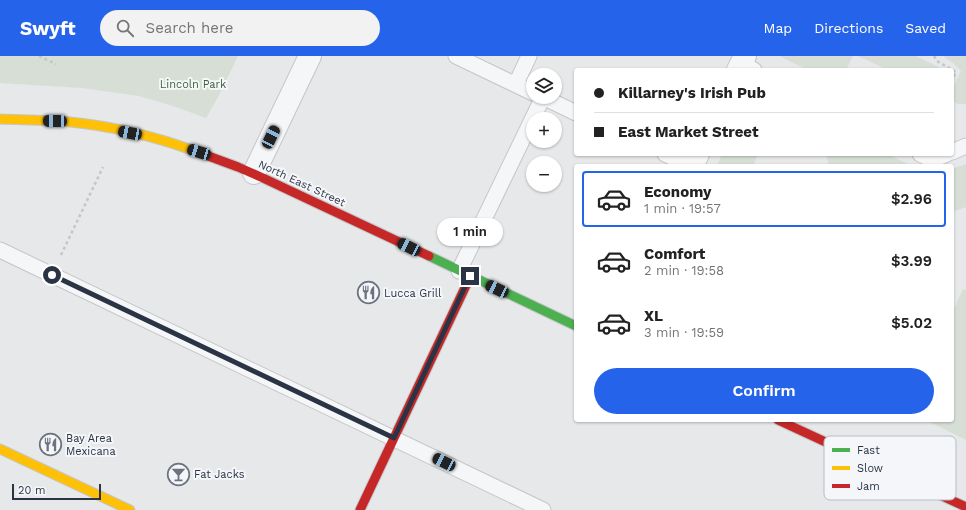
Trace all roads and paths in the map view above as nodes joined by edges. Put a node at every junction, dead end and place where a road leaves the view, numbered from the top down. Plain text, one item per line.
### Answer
1 (39, 56) edge
2 (310, 56) edge
3 (456, 56) edge
4 (529, 56) edge
5 (934, 56) edge
6 (56, 64) dead end
7 (949, 68) edge
8 (516, 84) junction
9 (526, 89) edge
10 (540, 104) edge
11 (558, 104) edge
12 (574, 111) edge
13 (0, 119) edge
14 (966, 146) edge
15 (954, 151) edge
16 (670, 156) edge
17 (924, 156) edge
18 (942, 156) edge
19 (688, 164) edge
20 (103, 167) dead end
21 (254, 173) junction
22 (0, 250) edge
23 (465, 274) junction
24 (52, 275) junction
25 (574, 325) edge
26 (782, 422) edge
27 (394, 438) junction
28 (824, 442) edge
29 (0, 449) edge
30 (944, 500) edge
31 (956, 506) edge
32 (130, 510) edge
33 (360, 510) edge
34 (544, 510) edge

1 - 6 path
2 - 21 street
3 - 8 lane
4 - 8 lane
5 - 7 path
8 - 9 lane
10 - 23 lane
11 - 12 lane
13 - 21 main road, North East Street
14 - 15 lane
16 - 19 lane
17 - 18 lane
20 - 24 path
21 - 23 main road, North East Street
22 - 24 lane
23 - 25 main road, North East Street
23 - 27 main road
24 - 27 lane
26 - 28 main road
27 - 33 main road
27 - 34 lane
29 - 32 main road
30 - 31 main road

